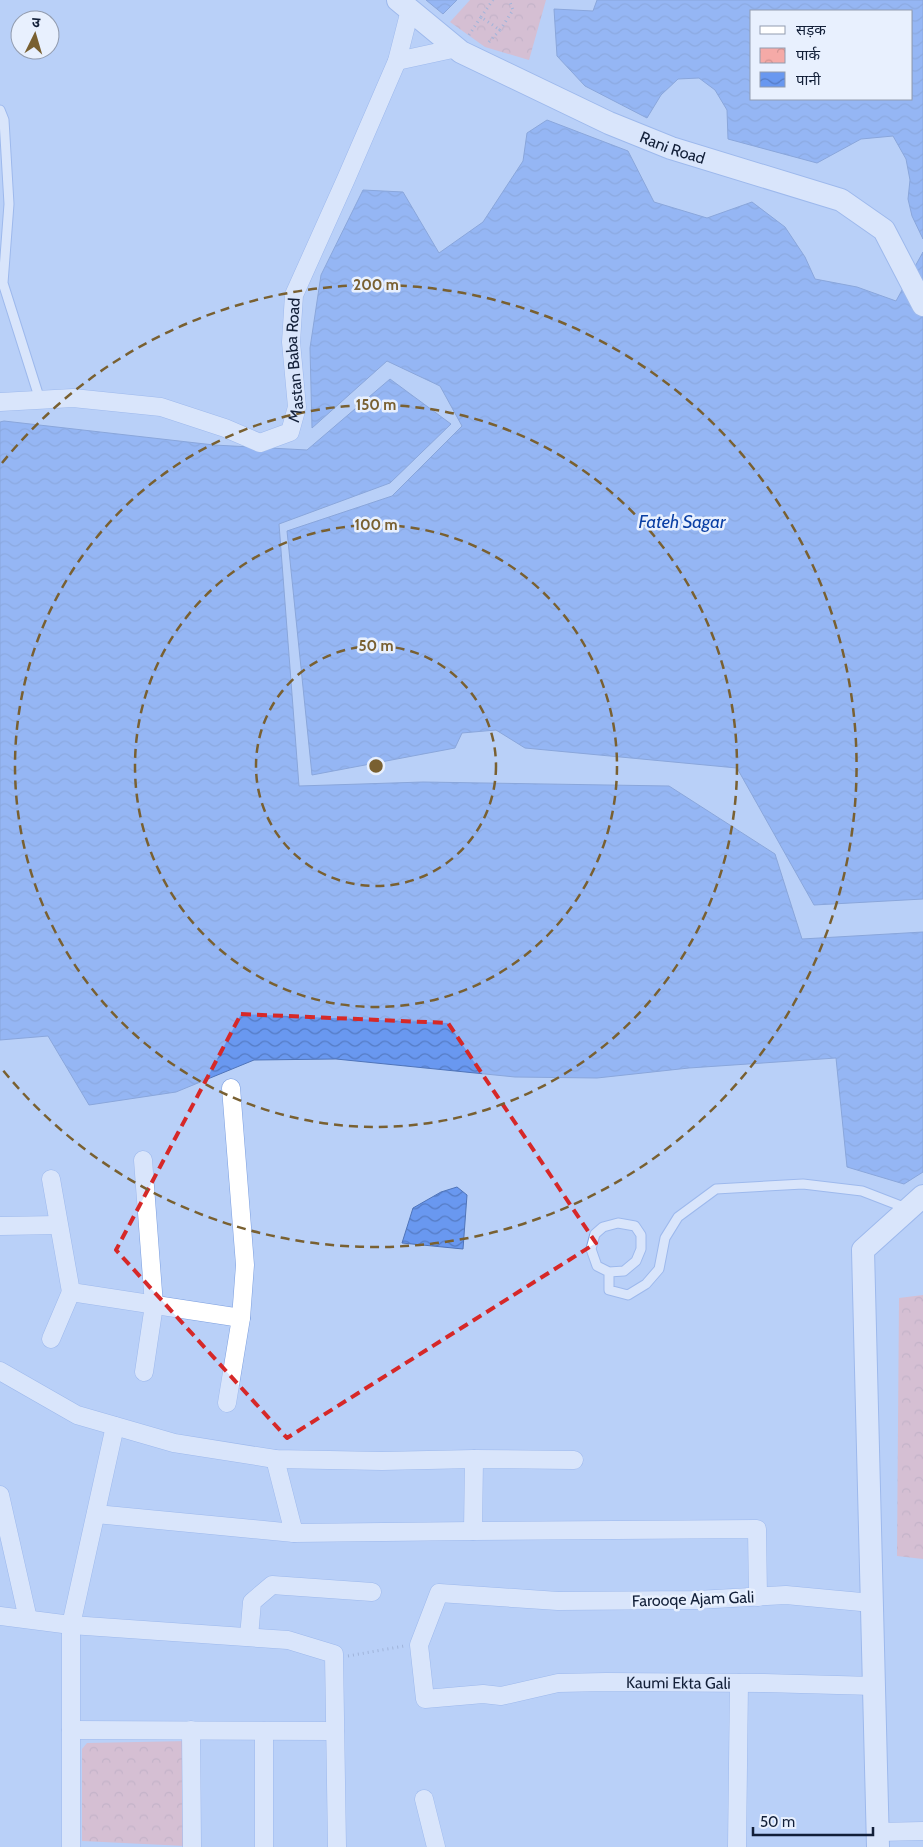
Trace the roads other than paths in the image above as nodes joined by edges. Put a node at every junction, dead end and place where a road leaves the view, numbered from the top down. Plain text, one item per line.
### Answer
1 (404, 5) edge
2 (463, 42) junction
3 (397, 61) junction
4 (0, 110) edge
5 (3, 257) edge
6 (923, 305) edge
7 (40, 400) junction
8 (0, 402) edge
9 (231, 1088) dead end
10 (143, 1160) dead end
11 (50, 1179) dead end
12 (916, 1203) edge
13 (0, 1226) edge
14 (58, 1226) junction
15 (609, 1272) junction
16 (71, 1292) junction
17 (154, 1305) junction
18 (241, 1318) junction
19 (51, 1339) dead end
20 (0, 1371) edge
21 (144, 1372) dead end
22 (227, 1403) dead end
23 (115, 1426) junction
24 (275, 1459) junction
25 (474, 1459) junction
26 (574, 1460) dead end
27 (0, 1495) edge
28 (96, 1514) junction
29 (473, 1531) junction
30 (294, 1533) junction
31 (372, 1592) dead end
32 (758, 1597) junction
33 (872, 1603) junction
34 (0, 1616) edge
35 (28, 1619) junction
36 (72, 1625) junction
37 (249, 1637) junction
38 (419, 1645) joint
39 (739, 1683) junction
40 (874, 1686) junction
41 (71, 1730) junction
42 (191, 1730) junction
43 (264, 1730) junction
44 (335, 1731) junction
45 (424, 1799) dead end
46 (923, 1831) edge
47 (878, 1839) edge
48 (71, 1847) edge
49 (192, 1847) edge
50 (264, 1847) edge
51 (337, 1847) edge
52 (436, 1847) edge
53 (737, 1847) edge

1 - 2 street, Rani Road
1 - 3 street, Mastan Baba Road
2 - 3 street
2 - 6 street, Rani Road
3 - 7 street, Mastan Baba Road
4 - 5 lane
5 - 7 lane
7 - 8 street, Mastan Baba Road
9 - 18 street
10 - 17 street
11 - 14 street
12 - 15 lane
12 - 33 street
13 - 14 street
14 - 16 street
15 - 15 lane
16 - 17 street
16 - 19 street
17 - 18 street
17 - 21 street
18 - 22 street
20 - 23 street
23 - 24 street
23 - 28 street
24 - 25 street
24 - 30 street
25 - 26 street
25 - 29 street
27 - 35 street
28 - 30 street
28 - 36 street
29 - 30 street
29 - 32 street
31 - 37 street
32 - 33 street, Farooqe Ajam Gali
32 - 38 street, Farooqe Ajam Gali
33 - 40 street
34 - 35 street
35 - 36 street
36 - 37 street
36 - 41 street
37 - 44 street
38 - 39 street, Kaumi Ekta Gali
39 - 40 street, Kaumi Ekta Gali
39 - 53 street
40 - 47 street
41 - 42 street
41 - 48 street
42 - 43 street
42 - 49 street
43 - 44 street
43 - 50 street
44 - 51 street
45 - 52 street
46 - 47 street

